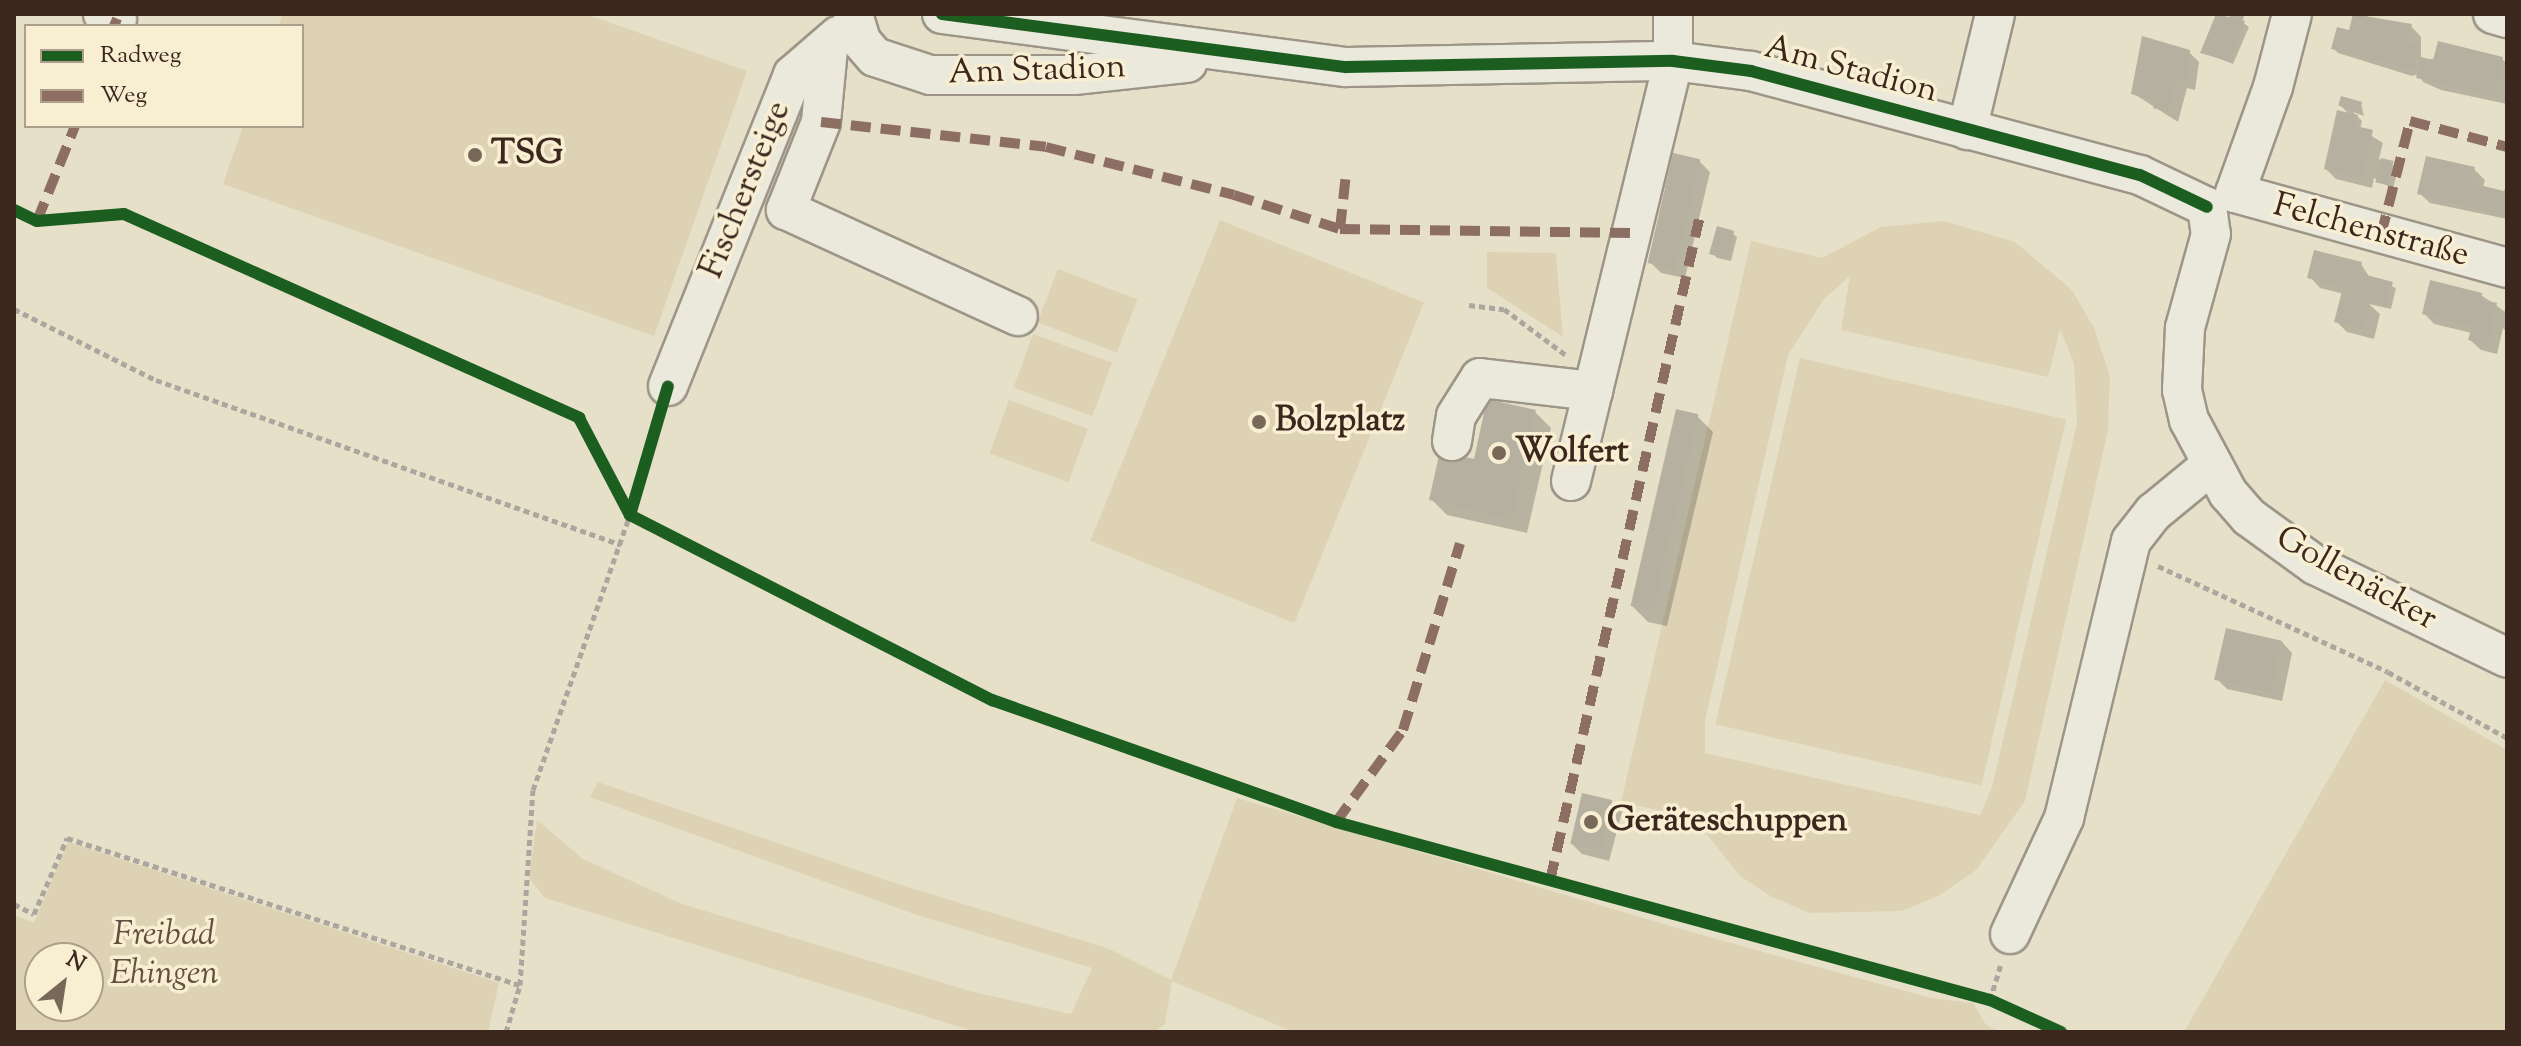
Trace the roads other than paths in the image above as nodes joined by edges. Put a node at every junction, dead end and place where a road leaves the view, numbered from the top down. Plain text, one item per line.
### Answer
1 (853, 14) edge
2 (942, 14) edge
3 (1673, 14) edge
4 (1995, 14) edge
5 (2292, 14) edge
6 (2493, 14) edge
7 (2507, 18) edge
8 (828, 49) junction
9 (1251, 56) junction
10 (1673, 61) junction
11 (1967, 130) junction
12 (2221, 200) junction
13 (2507, 268) edge
14 (1018, 316) dead end
15 (1594, 384) junction
16 (668, 386) dead end
17 (1446, 431) dead end
18 (2210, 466) junction
19 (1571, 481) dead end
20 (2507, 658) edge
21 (2010, 934) dead end

1 - 8 street, Fischersteige
1 - 9 street, Am Stadion
2 - 9 street, Am Stadion
3 - 10 street
4 - 11 street
5 - 12 street
6 - 7 street
8 - 14 street
8 - 16 street, Fischersteige
9 - 10 street, Am Stadion
10 - 11 street, Am Stadion
10 - 15 street
11 - 12 street, Am Stadion
12 - 13 street, Felchenstraße
12 - 18 street, Gollenäcker
15 - 17 street
15 - 19 street
18 - 20 street, Gollenäcker
18 - 21 street

